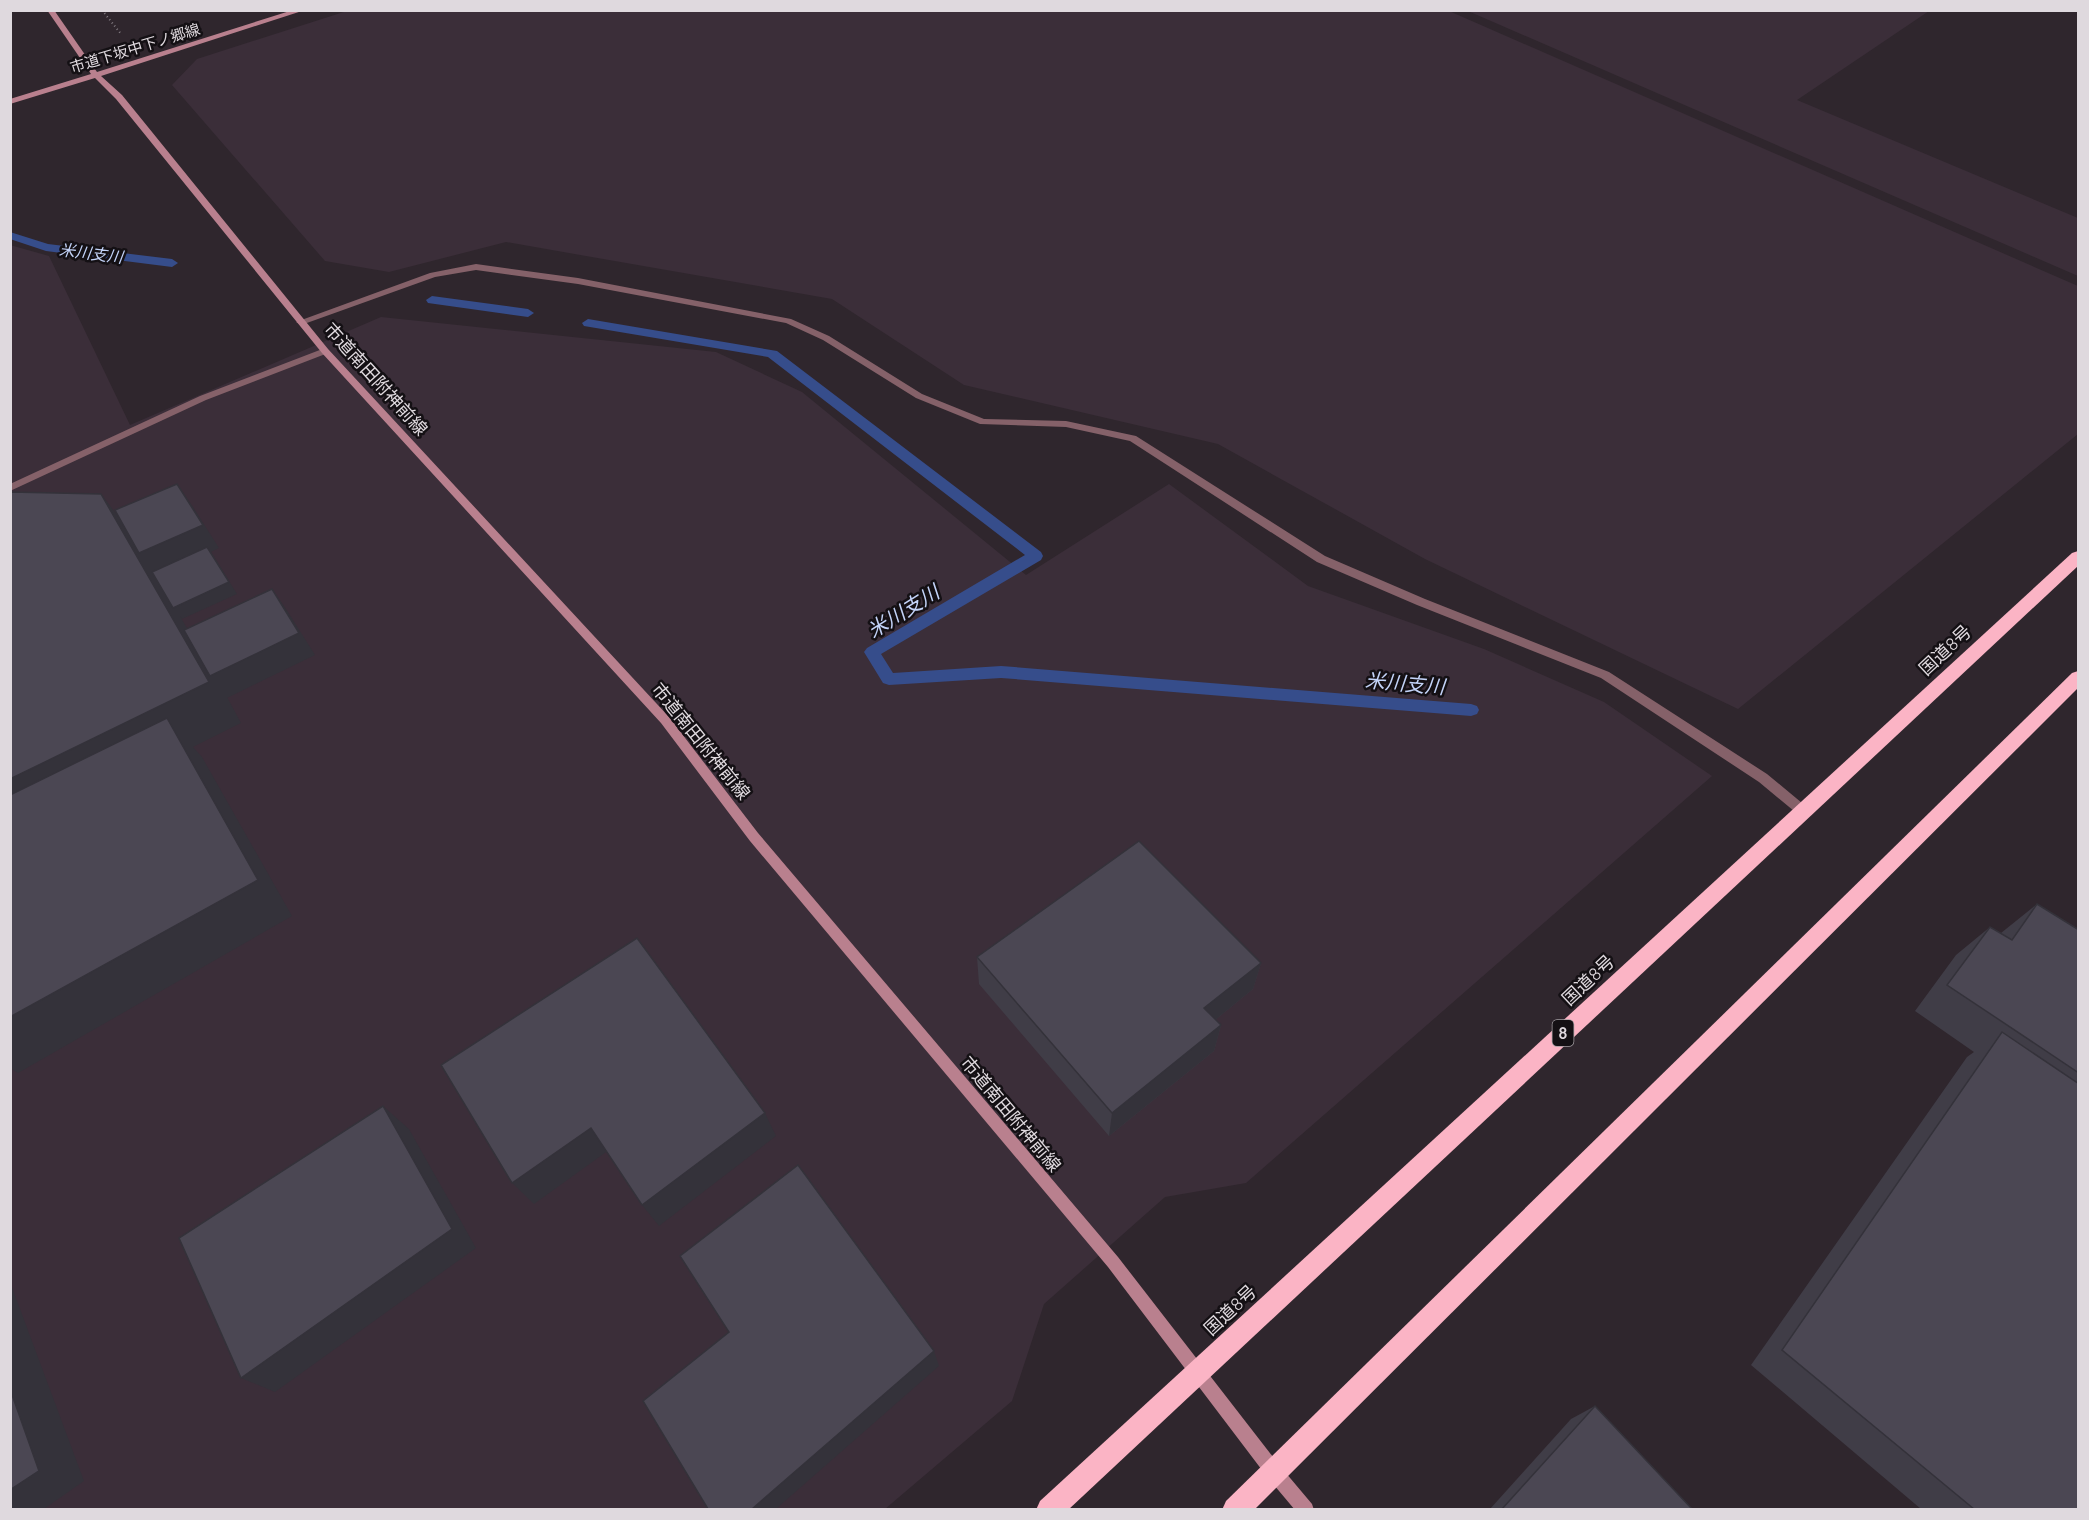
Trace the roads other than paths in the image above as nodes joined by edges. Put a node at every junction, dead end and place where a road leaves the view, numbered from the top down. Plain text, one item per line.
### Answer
1 (50, 10) edge
2 (302, 10) edge
3 (95, 74) junction
4 (10, 102) edge
5 (302, 322) junction
6 (325, 351) junction
7 (10, 488) edge
8 (2079, 557) edge
9 (2079, 678) edge
10 (1804, 812) junction
11 (1198, 1371) junction
12 (1274, 1472) junction
13 (1049, 1509) edge
14 (1235, 1509) edge
15 (1306, 1509) edge

1 - 3 street, 市道南田附神前線
2 - 3 street, 市道下坂中下ノ郷線
3 - 4 street, 市道下坂中下ノ郷線
3 - 5 street, 市道南田附神前線
5 - 6 street, 市道南田附神前線
5 - 10 street
6 - 7 street
6 - 11 street, 市道南田附神前線
8 - 10 highway, 国道8号 / 8
9 - 12 highway
10 - 11 highway, 国道8号 / 8
11 - 12 street, 市道南田附神前線
11 - 13 highway, 国道8号 / 8
12 - 14 highway
12 - 15 street, 市道南田附神前線

